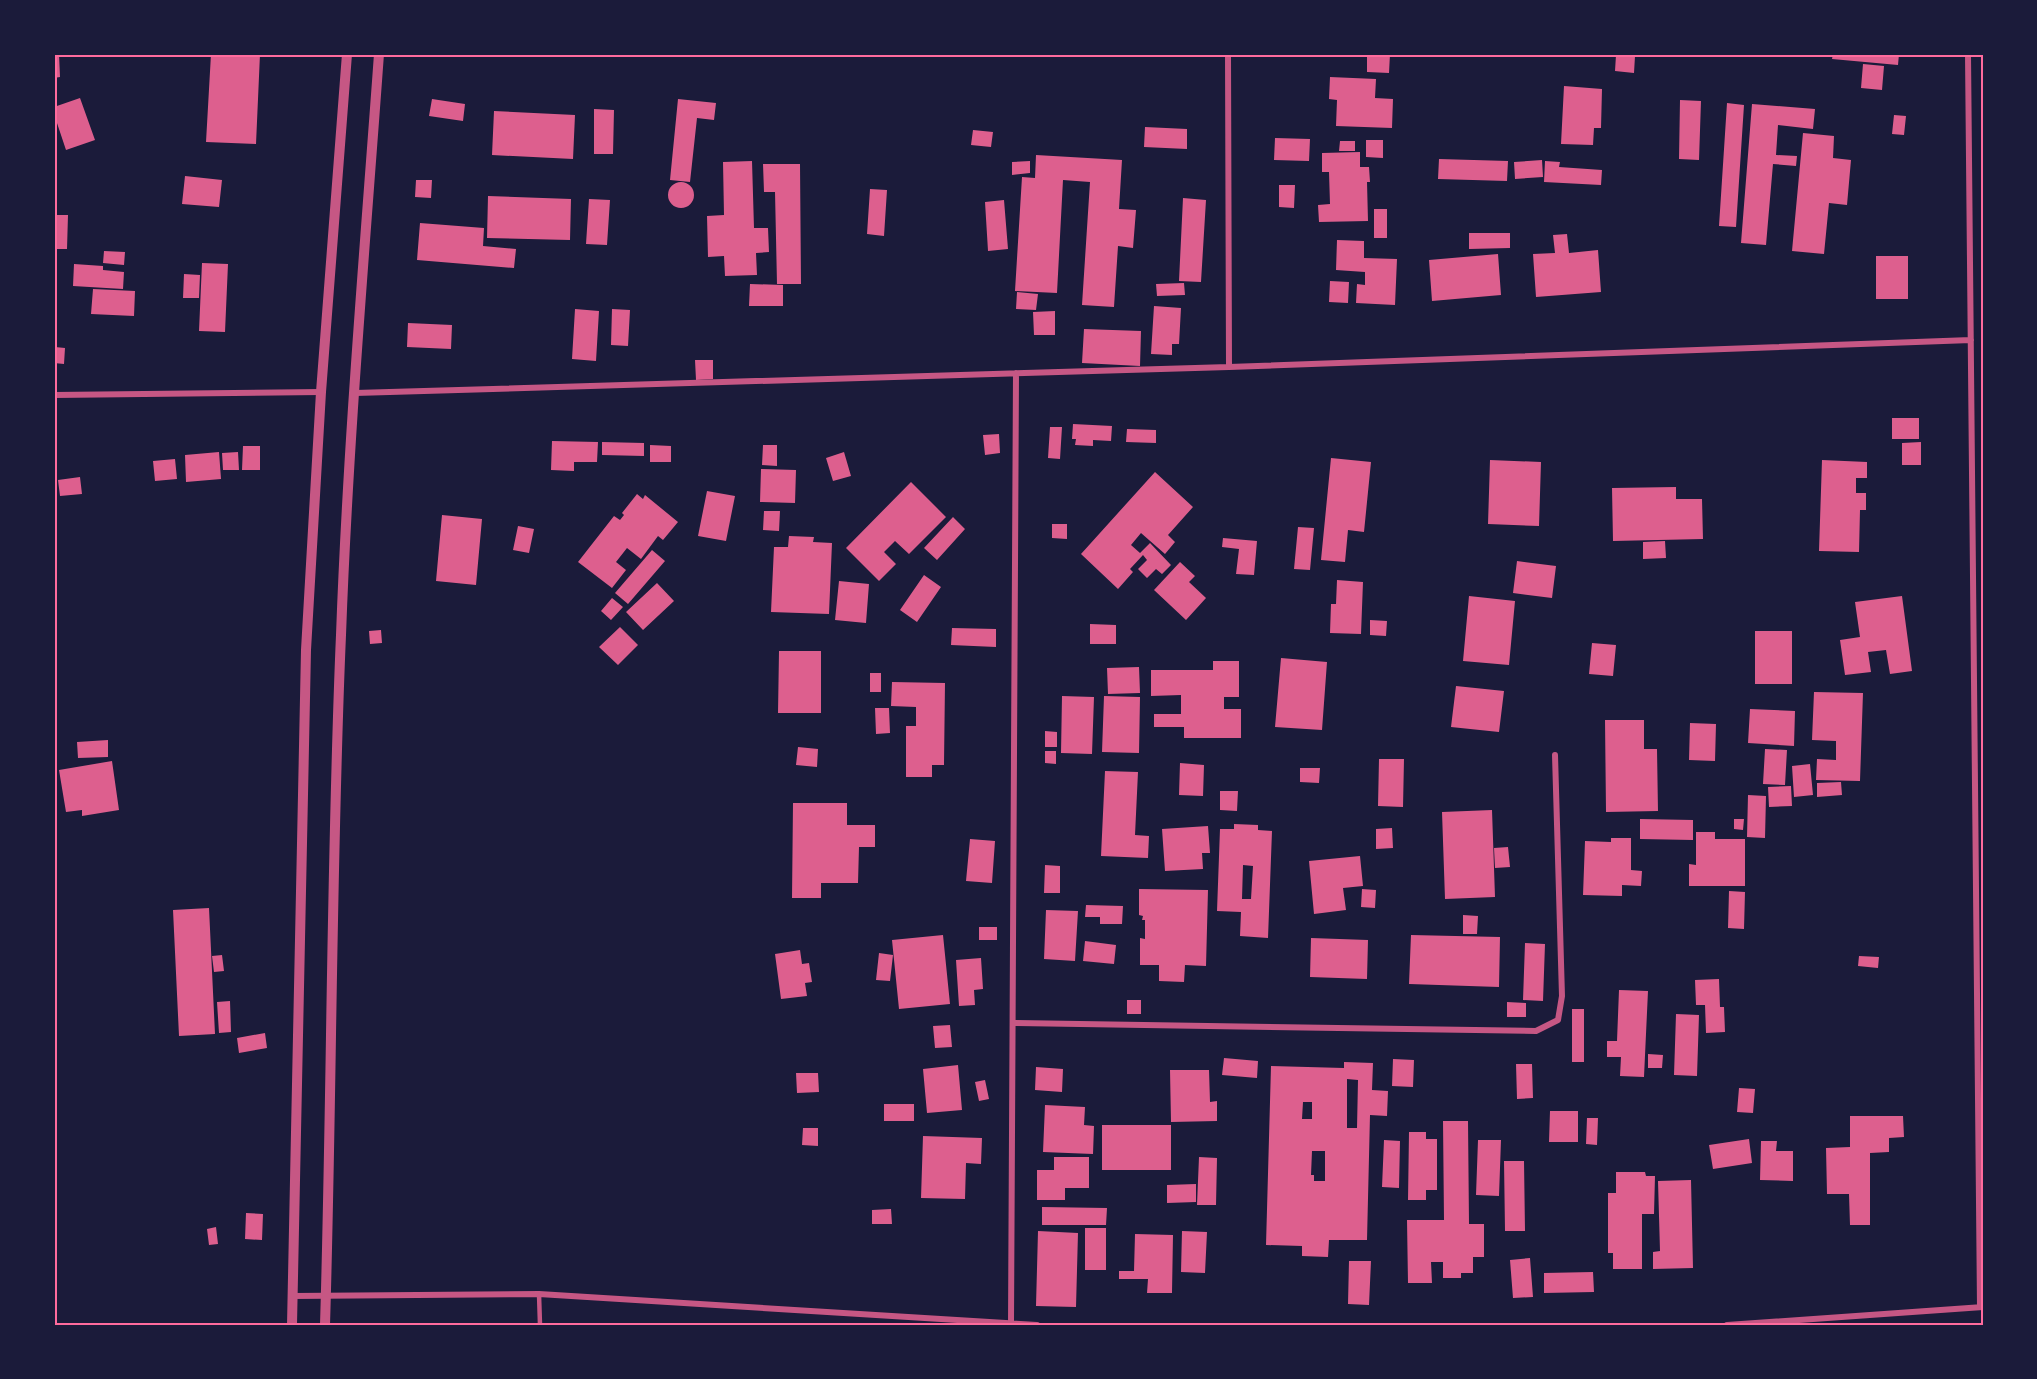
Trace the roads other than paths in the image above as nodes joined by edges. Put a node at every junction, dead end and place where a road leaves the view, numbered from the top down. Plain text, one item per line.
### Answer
1 (347, 54) edge
2 (379, 54) edge
3 (1228, 54) edge
4 (1968, 54) edge
5 (1971, 340) junction
6 (1229, 367) junction
7 (1017, 373) junction
8 (321, 392) junction
9 (355, 393) junction
10 (54, 395) edge
11 (1555, 754) dead end
12 (1014, 1023) junction
13 (539, 1294) junction
14 (326, 1295) junction
15 (293, 1296) junction
16 (1981, 1307) edge
17 (1011, 1324) edge
18 (292, 1325) edge
19 (325, 1325) edge
20 (540, 1325) edge
21 (1037, 1325) edge
22 (1727, 1325) edge

1 - 8 street
2 - 9 street
3 - 6 street
4 - 5 street
5 - 6 street
5 - 16 street
6 - 7 street
7 - 9 street
7 - 12 street
8 - 10 street
8 - 15 street
9 - 14 street
11 - 12 street
12 - 17 street
13 - 14 street
13 - 17 street
13 - 20 lane
14 - 15 street
14 - 19 street
15 - 18 street
16 - 22 street
17 - 21 street

